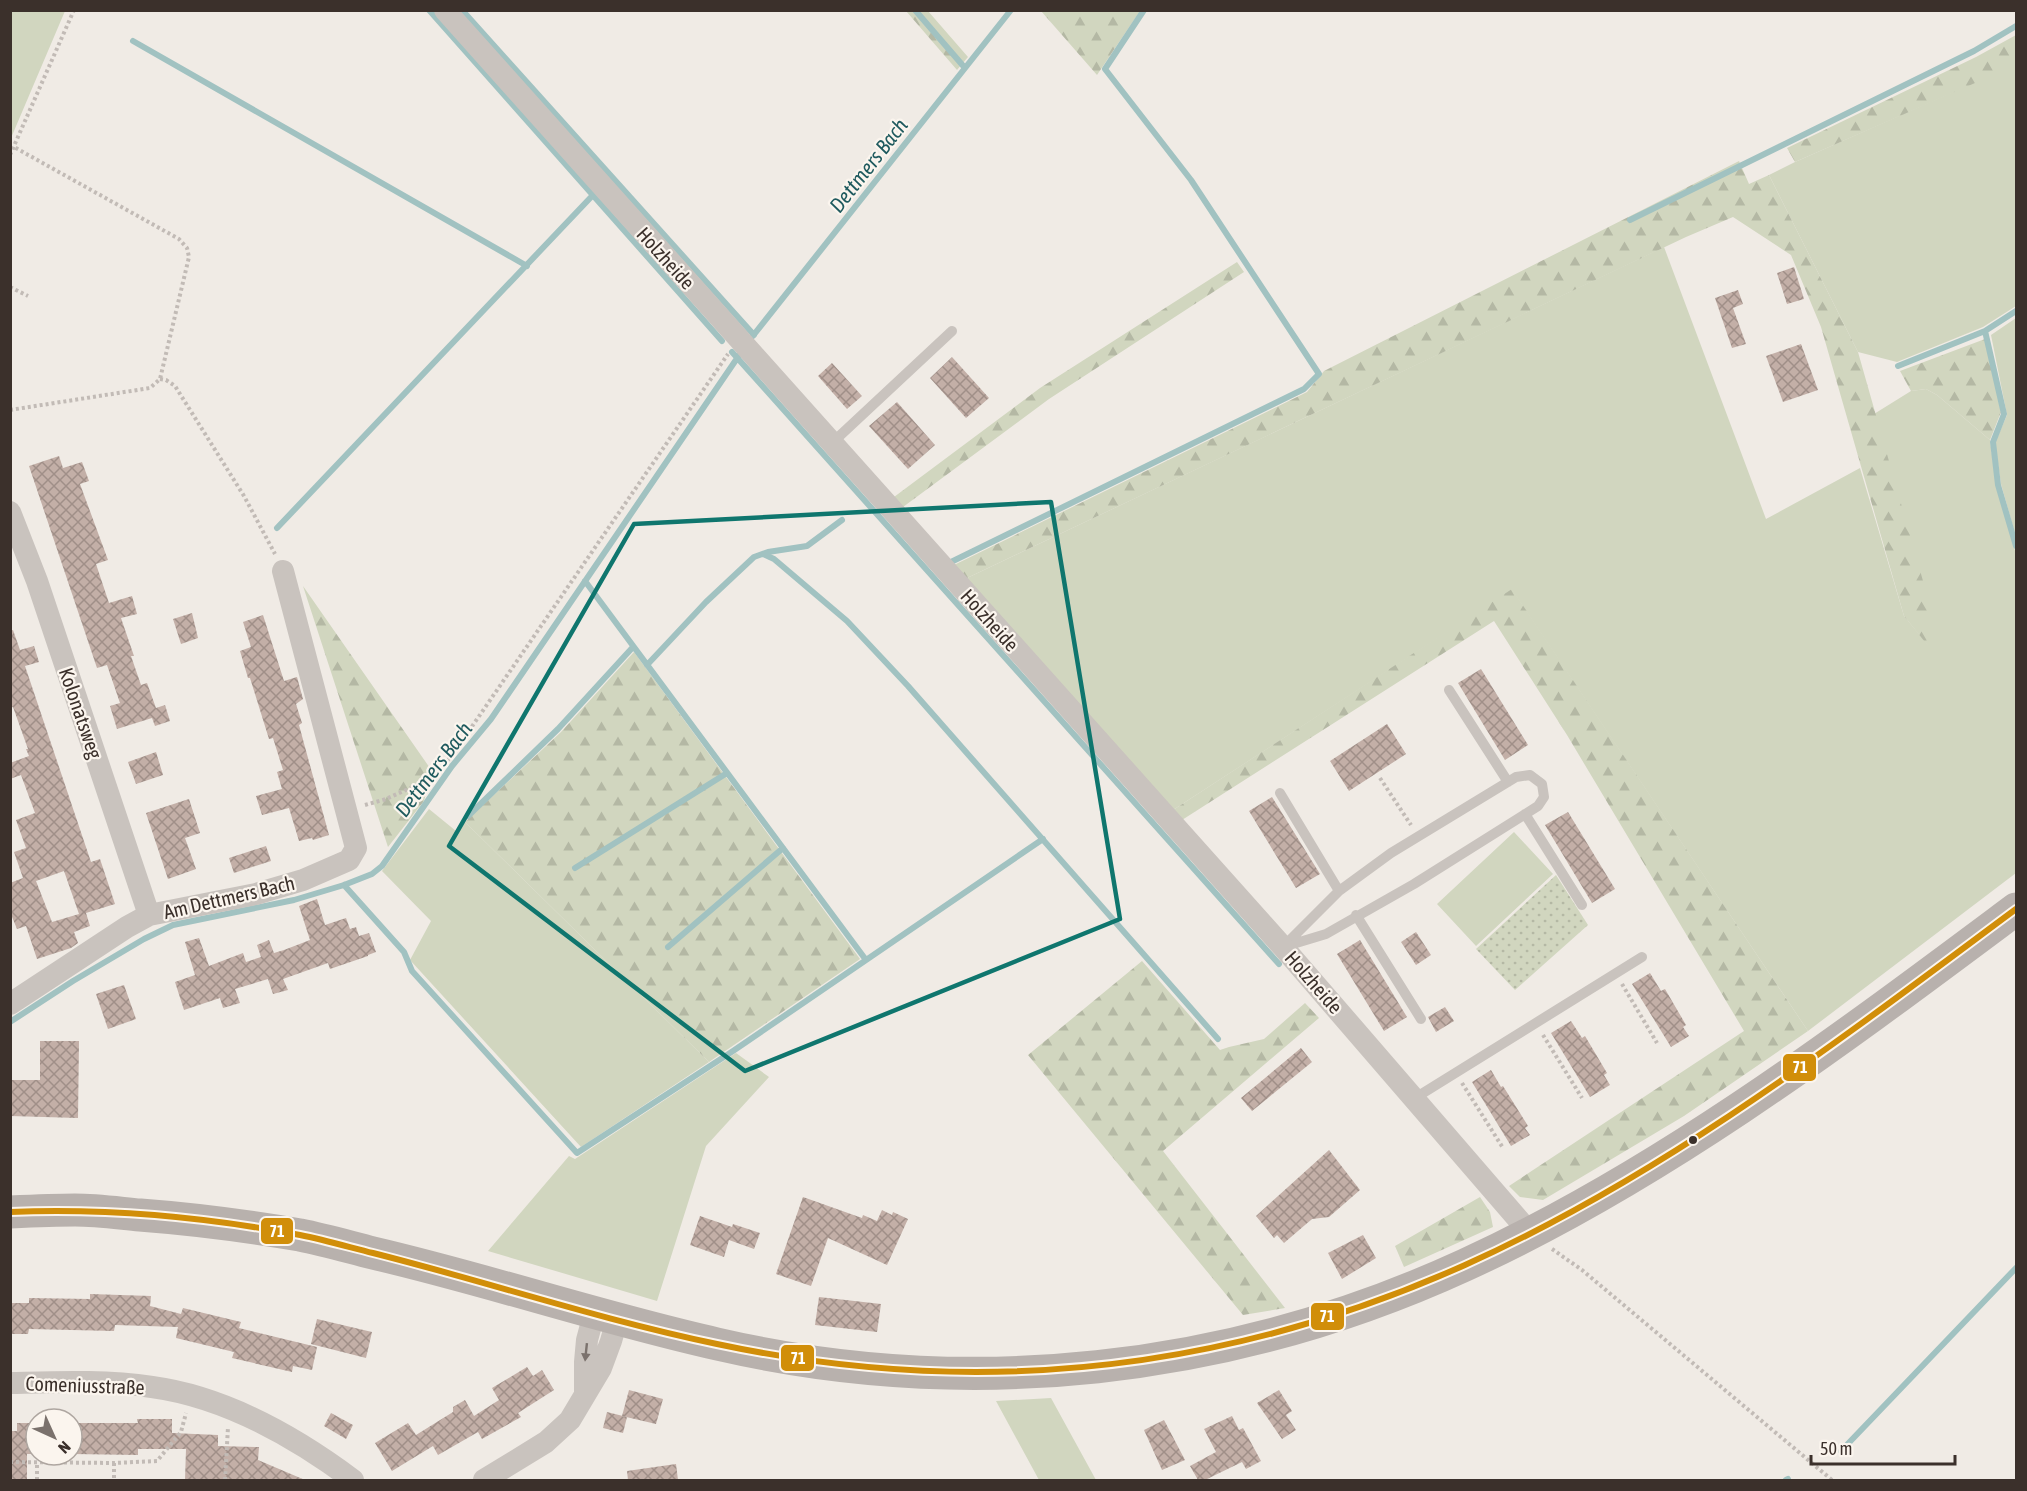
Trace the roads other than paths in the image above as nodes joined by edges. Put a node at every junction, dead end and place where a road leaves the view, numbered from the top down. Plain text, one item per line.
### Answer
1 (446, 10) edge
2 (952, 331) dead end
3 (832, 443) junction
4 (10, 512) edge
5 (284, 571) road end
6 (1449, 690) dead end
7 (1508, 782) junction
8 (1280, 793) dead end
9 (1525, 814) junction
10 (1339, 891) junction
11 (1582, 905) dead end
12 (2016, 909) edge
13 (149, 915) junction
14 (1356, 915) junction
15 (1283, 947) junction
16 (1642, 957) dead end
17 (10, 1004) edge
18 (1421, 1019) dead end
19 (1415, 1098) junction
20 (10, 1212) edge
21 (1530, 1233) junction
22 (605, 1317) junction
23 (10, 1383) edge
24 (353, 1480) edge
25 (484, 1480) edge

1 - 3 street, Holzheide
2 - 3 lane
3 - 15 street, Holzheide
4 - 13 street, Kolonatsweg
5 - 13 street, Am Dettmers Bach
6 - 7 lane
7 - 9 lane
7 - 10 lane
8 - 10 lane
9 - 11 lane
9 - 14 lane
10 - 15 lane
12 - 21 main road
13 - 17 street, Am Dettmers Bach
14 - 15 lane
14 - 18 lane
15 - 19 street, Holzheide
16 - 19 lane
19 - 21 street, Holzheide
20 - 22 main road
21 - 22 main road
22 - 25 street
23 - 24 street, Comeniusstraße

